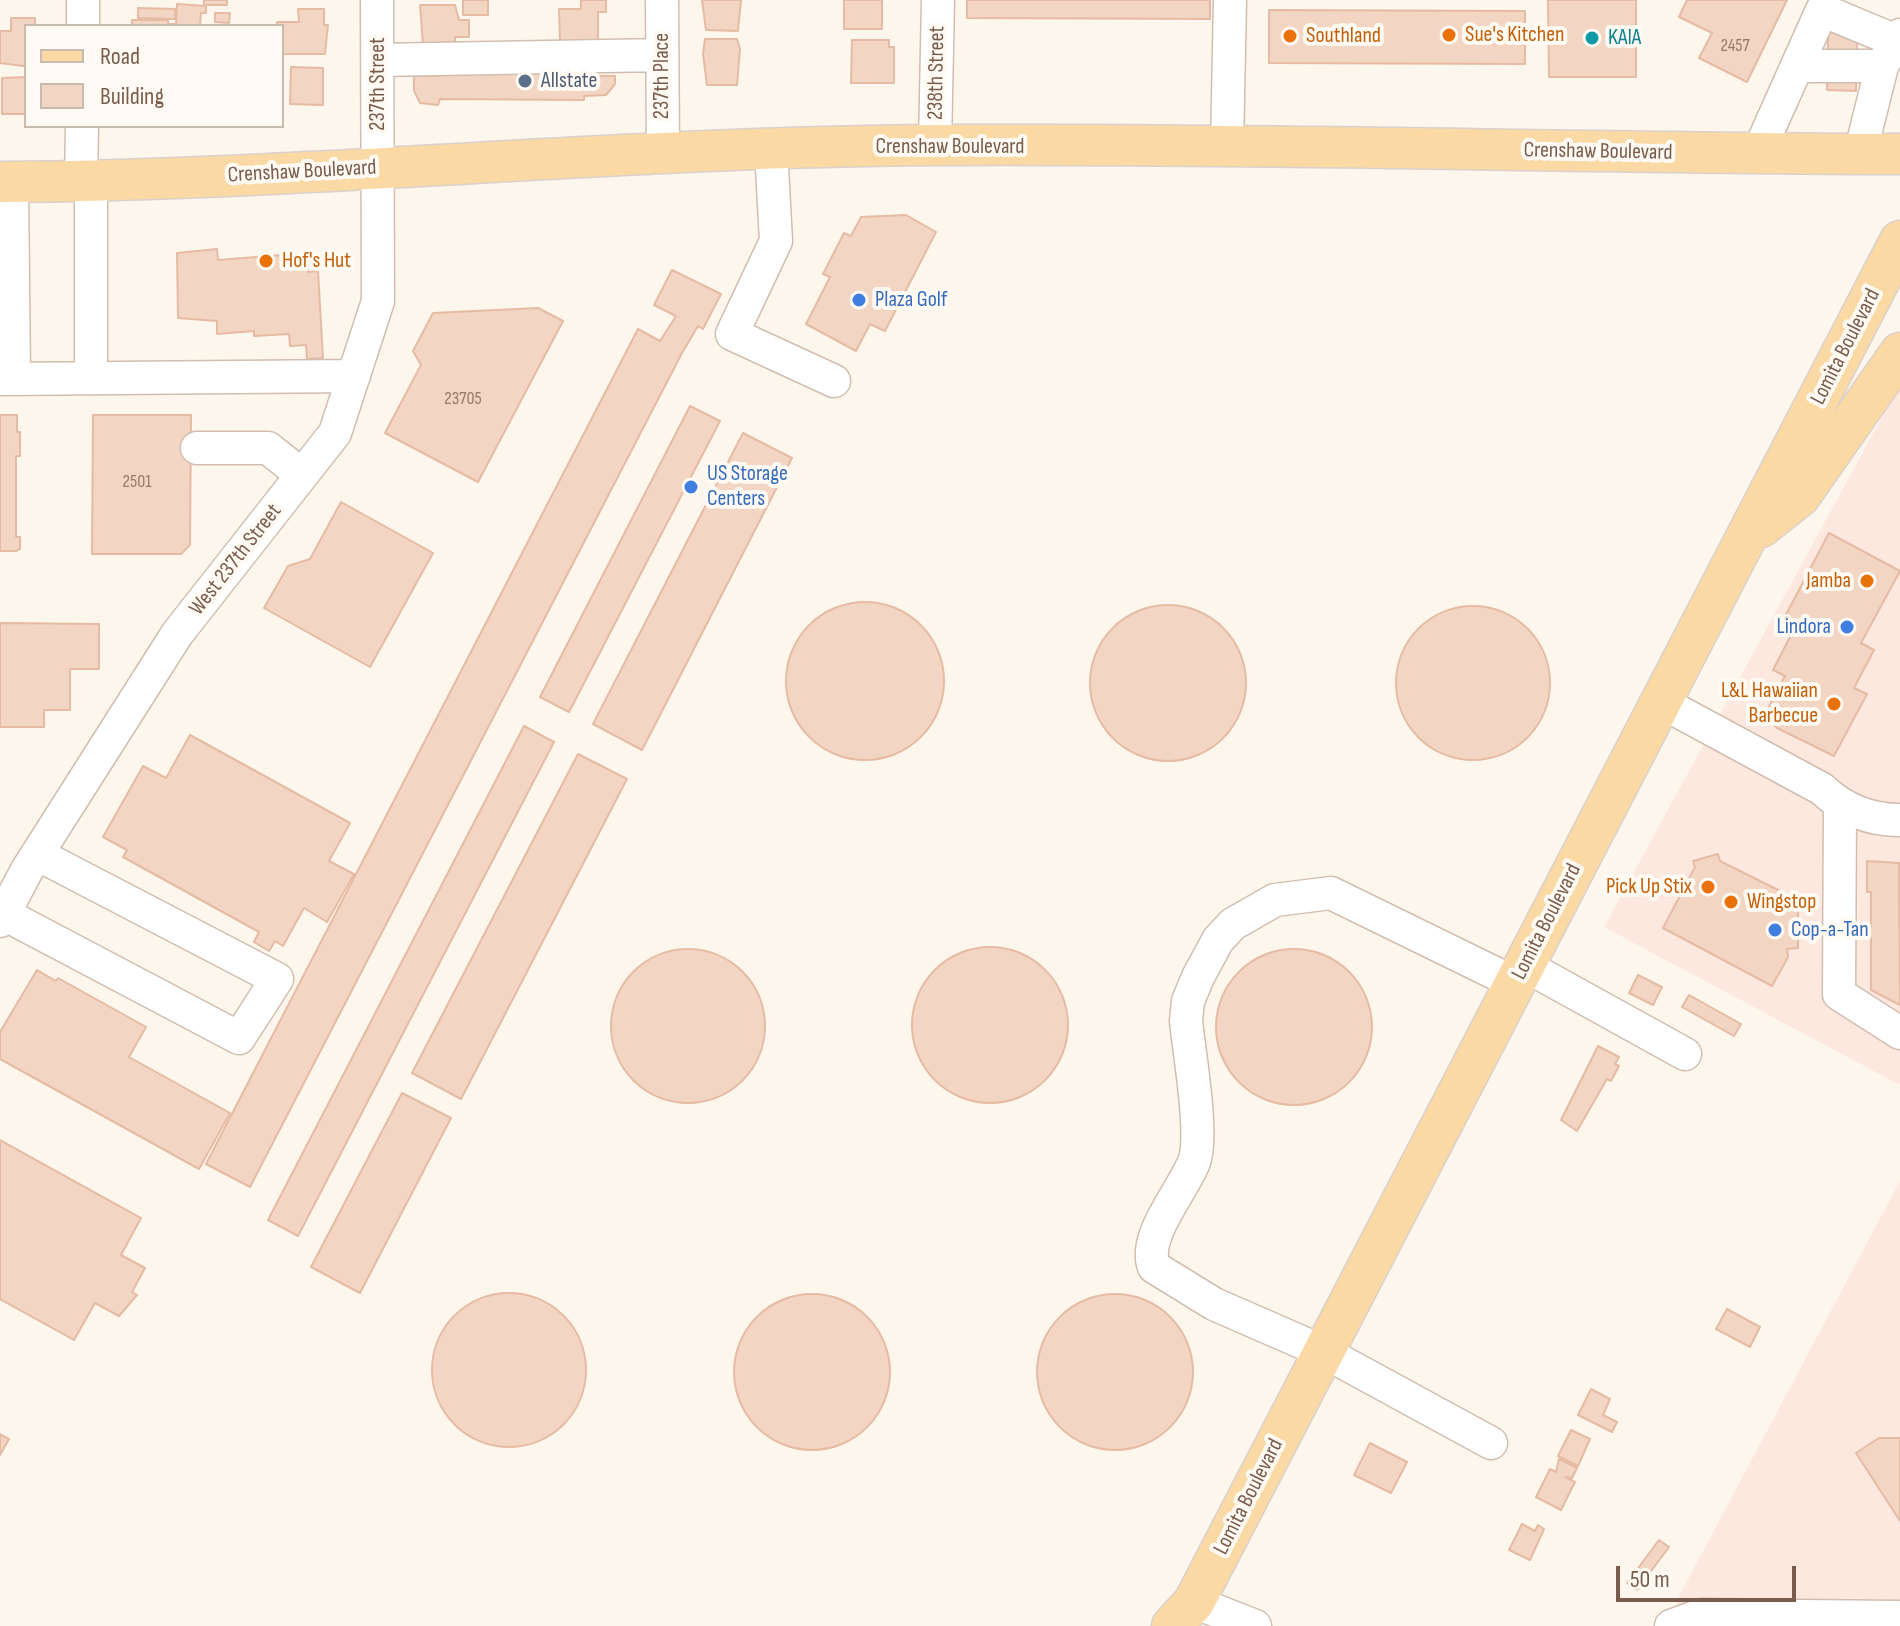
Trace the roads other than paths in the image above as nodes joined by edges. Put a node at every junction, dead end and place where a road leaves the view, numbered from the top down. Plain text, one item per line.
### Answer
1 (83, 0) edge
2 (377, 0) edge
3 (662, 0) edge
4 (938, 0) edge
5 (1230, 0) edge
6 (1822, 5) edge
7 (83, 24) edge
8 (1894, 46) edge
9 (662, 55) junction
10 (378, 60) junction
11 (1799, 66) junction
12 (82, 128) edge
13 (935, 145) junction
14 (1227, 148) junction
15 (771, 149) junction
16 (663, 152) junction
17 (1758, 153) junction
18 (1860, 154) junction
19 (1900, 154) edge
20 (378, 168) junction
21 (86, 181) junction
22 (6, 182) edge
23 (1900, 241) edge
24 (7, 268) edge
25 (1900, 353) edge
26 (354, 376) junction
27 (91, 378) junction
28 (7, 379) edge
29 (834, 381) dead end
30 (197, 448) dead end
31 (302, 475) junction
32 (1749, 537) junction
33 (1661, 702) junction
34 (1840, 806) junction
35 (1900, 820) edge
36 (37, 854) junction
37 (2, 918) edge
38 (1520, 974) junction
39 (1900, 1033) edge
40 (1685, 1054) dead end
41 (1324, 1352) junction
42 (1491, 1443) dead end
43 (1900, 1617) edge
44 (1186, 1618) edge
45 (1255, 1626) edge
46 (1671, 1626) edge

1 - 7 street
2 - 10 street, 237th Street
3 - 9 street, 237th Place
4 - 13 street, 238th Street
5 - 14 street
6 - 8 street
6 - 11 street
8 - 11 street
8 - 18 street
9 - 10 street
9 - 16 street, 237th Place
10 - 20 street, 237th Street
11 - 17 street
12 - 21 street
13 - 14 main road, Crenshaw Boulevard
13 - 15 main road, Crenshaw Boulevard
14 - 17 main road, Crenshaw Boulevard
15 - 16 main road, Crenshaw Boulevard
15 - 29 street
16 - 20 main road, Crenshaw Boulevard
17 - 18 main road, Crenshaw Boulevard
18 - 19 main road, Crenshaw Boulevard
20 - 21 main road, Crenshaw Boulevard
20 - 26 street, West 237th Street
21 - 22 main road, Crenshaw Boulevard
21 - 27 street
22 - 24 street
23 - 32 main road, Lomita Boulevard
24 - 28 street
25 - 32 main road
26 - 27 street
26 - 31 street, West 237th Street
27 - 28 street
30 - 31 street
31 - 36 street, West 237th Street
32 - 33 main road, Lomita Boulevard
33 - 34 street
33 - 38 main road, Lomita Boulevard
34 - 35 street
34 - 39 street
36 - 37 street, West 237th Street
36 - 37 street
38 - 40 street
38 - 41 main road, Lomita Boulevard
38 - 41 street
41 - 42 street
41 - 44 main road, Lomita Boulevard
43 - 46 street
44 - 45 street

